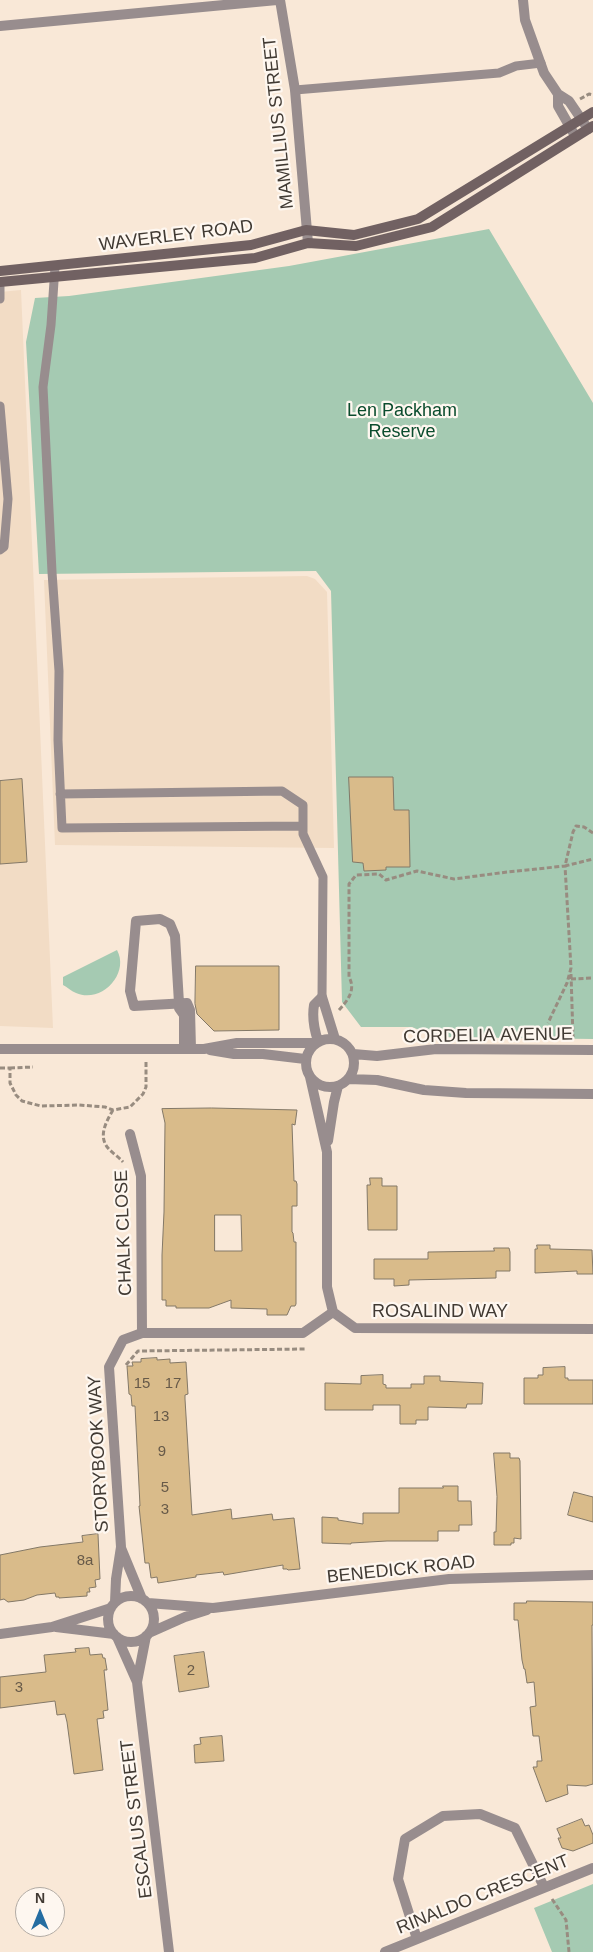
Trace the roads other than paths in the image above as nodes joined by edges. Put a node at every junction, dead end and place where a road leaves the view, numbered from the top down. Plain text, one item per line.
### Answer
1 (279, 0) edge
2 (523, 0) edge
3 (0, 26) edge
4 (540, 63) junction
5 (295, 90) junction
6 (558, 94) junction
7 (593, 112) edge
8 (581, 119) junction
9 (569, 126) junction
10 (591, 128) edge
11 (576, 137) junction
12 (306, 230) junction
13 (308, 243) junction
14 (0, 272) edge
15 (54, 272) junction
16 (0, 282) edge
17 (0, 287) edge
18 (0, 299) edge
19 (0, 406) edge
20 (0, 550) edge
21 (60, 794) junction
22 (303, 826) junction
23 (322, 997) junction
24 (178, 1003) junction
25 (335, 1039) junction
26 (317, 1042) junction
27 (0, 1049) edge
28 (188, 1049) junction
29 (204, 1049) junction
30 (593, 1050) edge
31 (353, 1054) junction
32 (305, 1060) junction
33 (310, 1077) junction
34 (349, 1079) junction
35 (338, 1086) junction
36 (593, 1094) edge
37 (130, 1134) dead end
38 (327, 1152) junction
39 (333, 1312) junction
40 (593, 1329) edge
41 (142, 1333) junction
42 (121, 1547) junction
43 (593, 1575) edge
44 (145, 1601) junction
45 (113, 1605) junction
46 (213, 1608) junction
47 (52, 1627) junction
48 (0, 1634) edge
49 (148, 1634) junction
50 (116, 1636) junction
51 (136, 1682) junction
52 (593, 1868) edge
53 (544, 1887) junction
54 (418, 1939) junction
55 (169, 1952) edge
56 (385, 1952) edge

1 - 3 street
1 - 5 street, MAMILLIUS STREET
2 - 4 street
4 - 5 lane
4 - 6 street
5 - 12 street, MAMILLIUS STREET
6 - 8 street
6 - 9 street
7 - 8 street, WAVERLEY ROAD
8 - 9 street, WAVERLEY ROAD
8 - 10 street
9 - 11 street
9 - 12 street, WAVERLEY ROAD
10 - 11 street, WAVERLEY ROAD
11 - 13 street, WAVERLEY ROAD
12 - 13 street, MAMILLIUS STREET
12 - 15 street, WAVERLEY ROAD
13 - 15 street, WAVERLEY ROAD
14 - 15 street, WAVERLEY ROAD
15 - 16 street, WAVERLEY ROAD
15 - 21 lane
17 - 18 lane
19 - 20 lane
21 - 22 lane
21 - 22 lane
22 - 23 lane
23 - 25 street
23 - 26 street
24 - 24 street
24 - 28 street
25 - 26 street
25 - 31 street
26 - 29 street
26 - 32 street
27 - 28 street
28 - 29 street
29 - 32 street
30 - 31 street, CORDELIA AVENUE
31 - 34 street
32 - 33 street
33 - 35 street
33 - 38 street
34 - 35 street
34 - 36 street
35 - 38 street
37 - 41 street, CHALK CLOSE
38 - 39 street
39 - 40 street, ROSALIND WAY
39 - 41 street, STORYBOOK WAY
41 - 42 street, STORYBOOK WAY
42 - 44 street
42 - 45 street
43 - 46 street, BENEDICK ROAD
44 - 45 street
44 - 46 street
44 - 49 street
45 - 47 street
45 - 50 street
46 - 49 street
47 - 48 street
47 - 50 street
49 - 50 street
49 - 51 street
50 - 51 street
51 - 55 street, ESCALUS STREET
52 - 53 street, RINALDO CRESCENT
53 - 54 street, RINALDO CRESCENT
53 - 54 street
54 - 56 street, RINALDO CRESCENT

